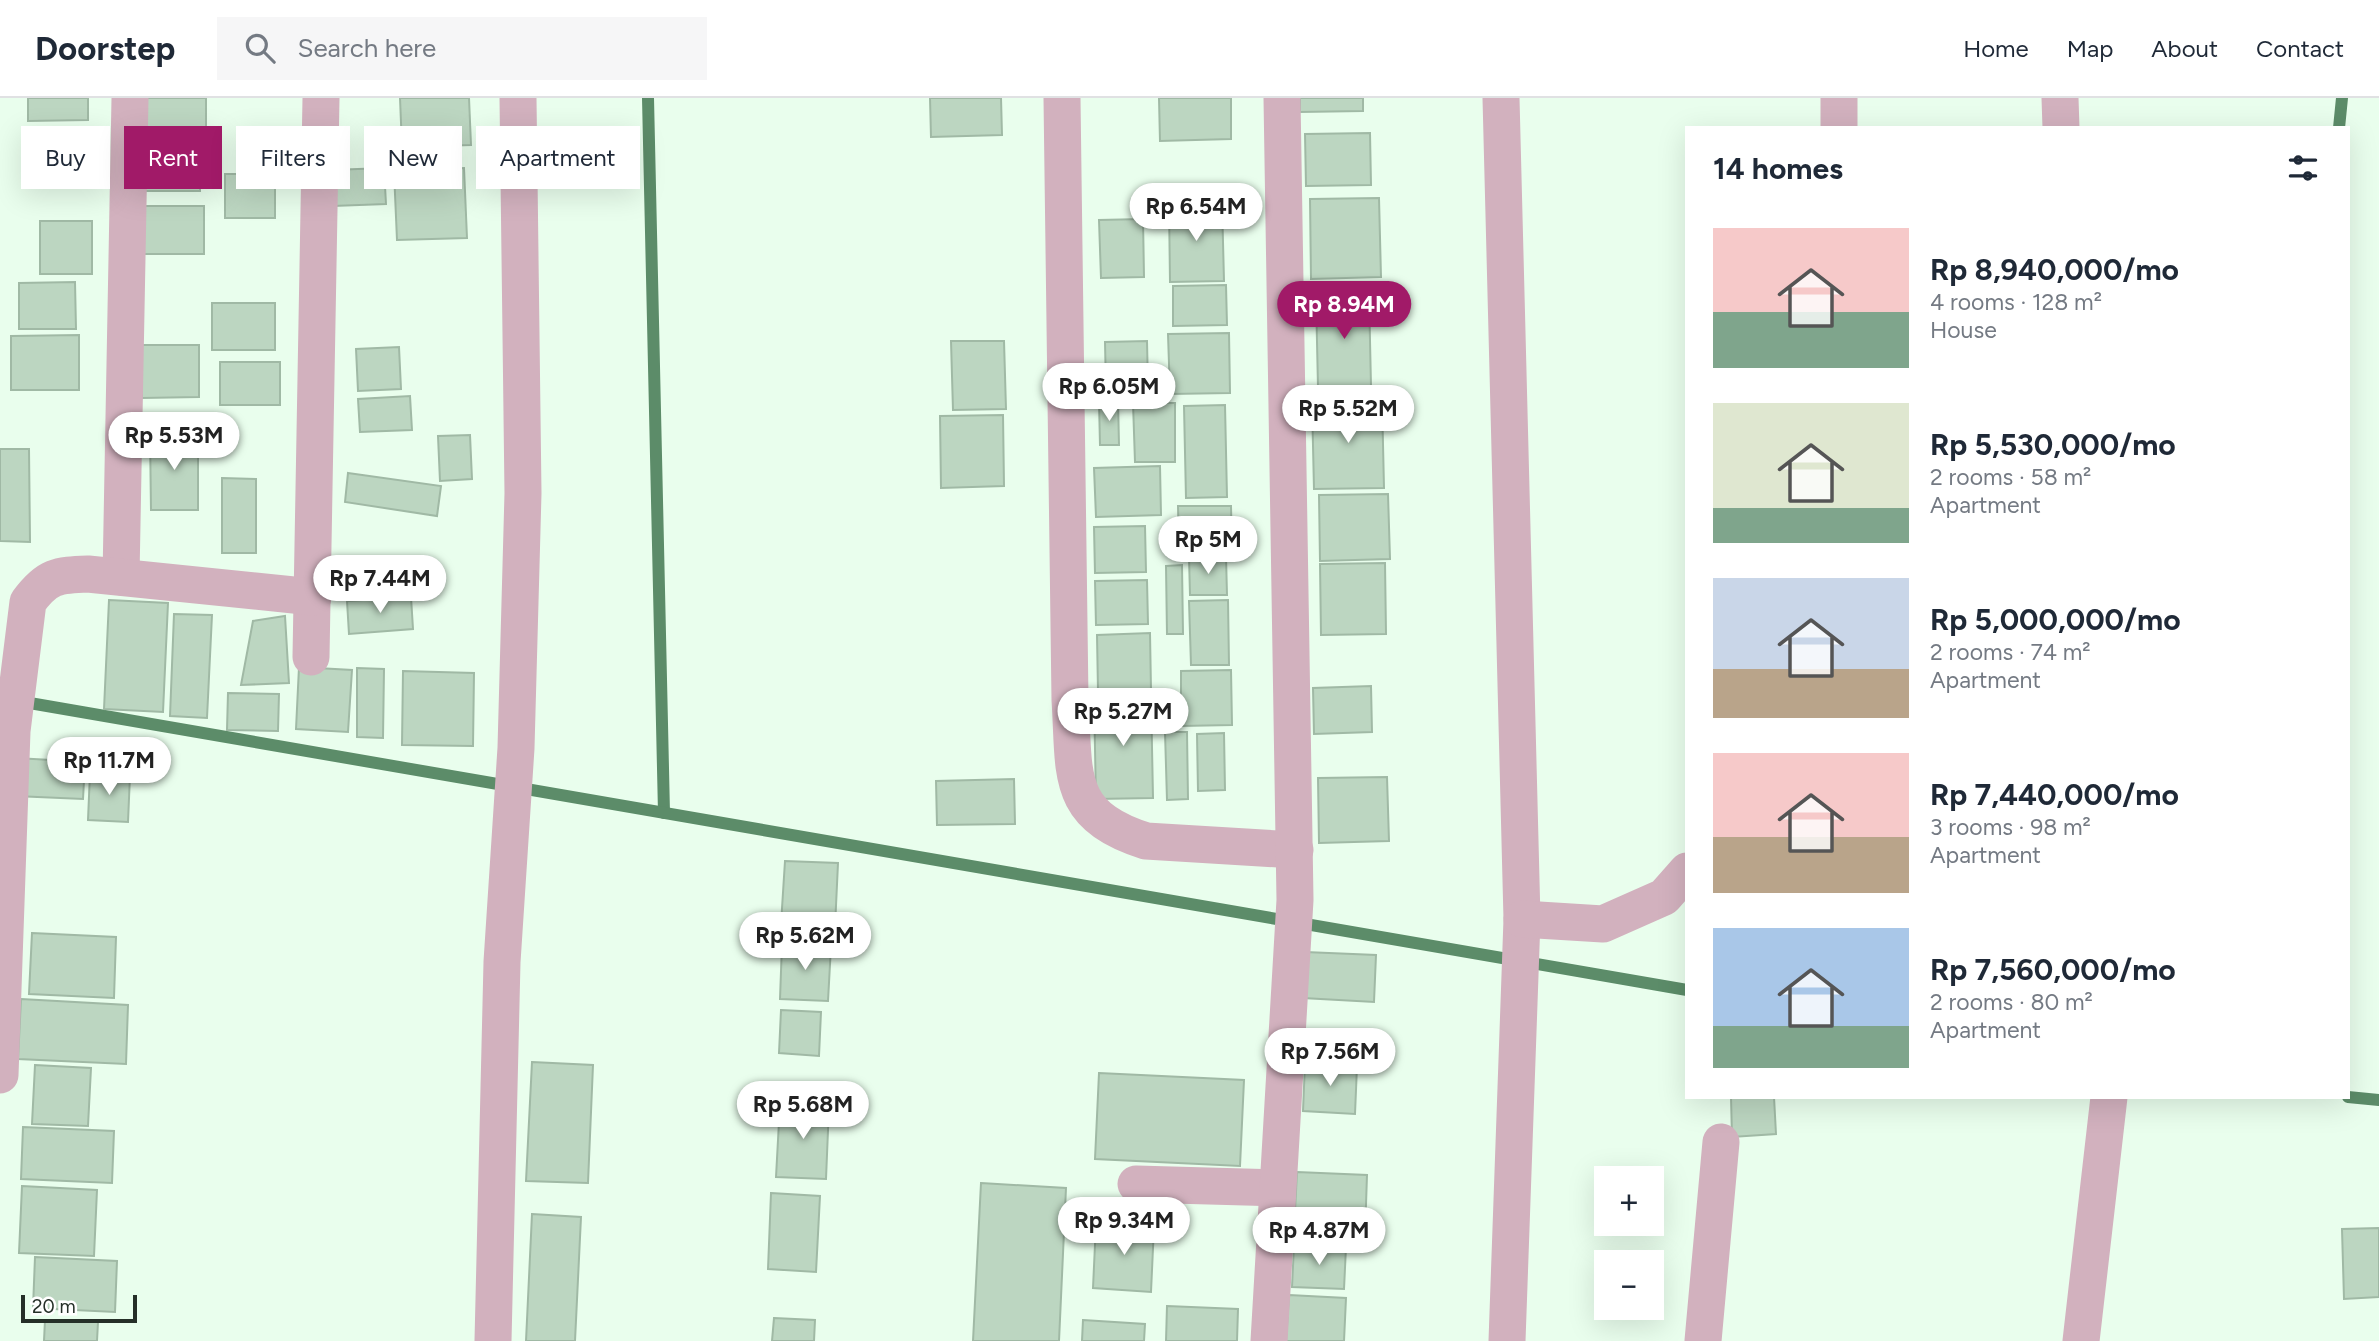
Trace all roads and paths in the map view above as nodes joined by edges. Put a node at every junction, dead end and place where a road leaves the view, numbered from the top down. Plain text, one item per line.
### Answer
1 (130, 98) edge
2 (321, 98) edge
3 (518, 98) edge
4 (1062, 98) edge
5 (1282, 98) edge
6 (1501, 98) edge
7 (1839, 98) edge
8 (2060, 98) edge
9 (1839, 126) edge
10 (2061, 126) edge
11 (121, 577) junction
12 (313, 597) junction
13 (311, 657) dead end
14 (1295, 850) junction
15 (1685, 873) edge
16 (1522, 919) junction
17 (0, 1075) edge
18 (2109, 1099) edge
19 (1721, 1142) dead end
20 (1136, 1184) dead end
21 (1277, 1188) junction
22 (493, 1341) edge
23 (1269, 1341) edge
24 (1507, 1341) edge
25 (1703, 1341) edge
26 (2081, 1341) edge

1 - 11 street
2 - 12 street
3 - 22 street
4 - 14 street
5 - 14 street
6 - 16 street
7 - 9 street
8 - 10 street
11 - 12 street
11 - 17 street
12 - 13 street
14 - 21 street
15 - 16 street
16 - 24 street
18 - 26 street
19 - 25 street
20 - 21 street
21 - 23 street

